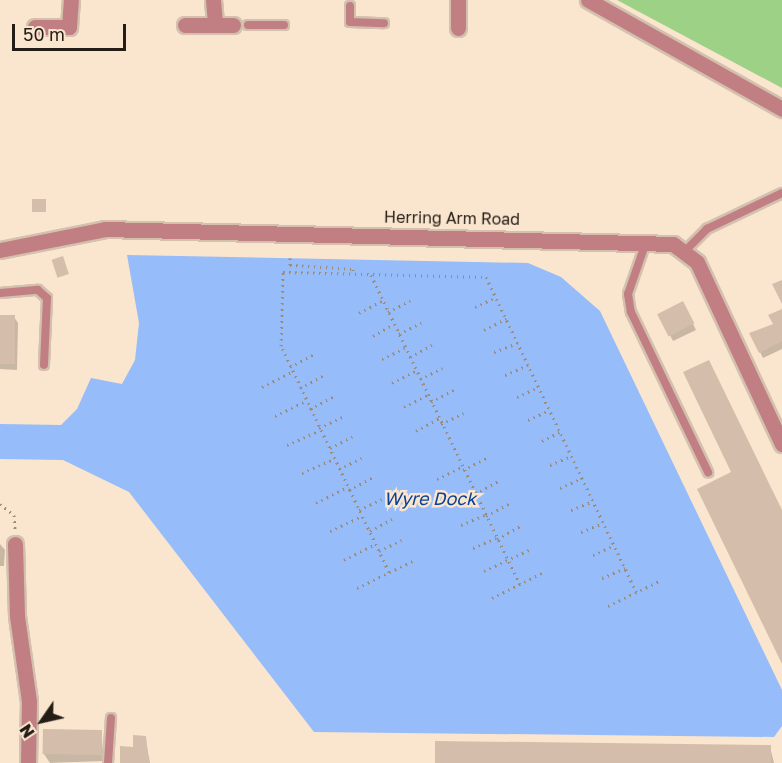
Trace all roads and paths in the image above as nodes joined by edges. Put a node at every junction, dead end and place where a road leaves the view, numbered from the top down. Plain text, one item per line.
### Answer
1 (71, 0) edge
2 (213, 0) edge
3 (458, 0) edge
4 (588, 0) edge
5 (350, 6) dead end
6 (384, 23) dead end
7 (185, 25) dead end
8 (215, 25) junction
9 (241, 25) joint
10 (284, 25) dead end
11 (35, 27) dead end
12 (458, 28) dead end
13 (782, 108) edge
14 (782, 193) edge
15 (646, 242) junction
16 (0, 250) edge
17 (686, 250) junction
18 (290, 258) dead end
19 (353, 275) junction
20 (370, 275) junction
21 (0, 293) edge
22 (496, 297) junction
23 (383, 300) junction
24 (410, 301) dead end
25 (475, 307) dead end
26 (388, 312) junction
27 (359, 313) dead end
28 (506, 319) junction
29 (421, 323) dead end
30 (394, 324) junction
31 (484, 330) dead end
32 (399, 334) junction
33 (373, 336) dead end
34 (517, 343) junction
35 (432, 345) dead end
36 (405, 348) junction
37 (494, 352) dead end
38 (313, 355) dead end
39 (410, 357) junction
40 (382, 359) dead end
41 (44, 365) dead end
42 (528, 365) junction
43 (290, 367) junction
44 (443, 368) dead end
45 (417, 371) junction
46 (292, 372) junction
47 (504, 375) dead end
48 (323, 376) dead end
49 (420, 379) junction
50 (392, 383) dead end
51 (262, 387) dead end
52 (538, 387) junction
53 (300, 388) junction
54 (454, 390) dead end
55 (428, 395) junction
56 (333, 397) dead end
57 (517, 397) dead end
58 (306, 401) junction
59 (431, 402) junction
60 (404, 407) dead end
61 (310, 409) junction
62 (549, 410) junction
63 (464, 413) dead end
64 (274, 416) dead end
65 (343, 417) dead end
66 (439, 418) junction
67 (528, 420) dead end
68 (441, 424) junction
69 (319, 429) junction
70 (416, 431) dead end
71 (560, 432) junction
72 (352, 437) dead end
73 (542, 441) dead end
74 (782, 444) edge
75 (287, 445) dead end
76 (330, 448) junction
77 (571, 456) junction
78 (362, 458) dead end
79 (487, 458) dead end
80 (334, 459) junction
81 (550, 465) dead end
82 (339, 469) junction
83 (463, 469) junction
84 (708, 472) dead end
85 (302, 473) dead end
86 (372, 478) dead end
87 (582, 478) junction
88 (437, 479) dead end
89 (498, 481) dead end
90 (348, 488) junction
91 (560, 488) dead end
92 (474, 492) junction
93 (382, 499) dead end
94 (448, 501) dead end
95 (593, 501) junction
96 (316, 503) dead end
97 (0, 504) edge
98 (509, 504) dead end
99 (359, 510) junction
100 (571, 510) dead end
101 (485, 515) junction
102 (362, 516) junction
103 (392, 519) dead end
104 (603, 523) junction
105 (461, 525) dead end
106 (520, 526) dead end
107 (330, 531) dead end
108 (369, 531) junction
109 (581, 532) dead end
110 (496, 538) junction
111 (402, 540) dead end
112 (15, 544) joint
113 (376, 544) junction
114 (614, 545) junction
115 (473, 548) dead end
116 (531, 549) dead end
117 (380, 551) junction
118 (593, 555) dead end
119 (344, 560) dead end
120 (415, 560) dead end
121 (507, 561) junction
122 (625, 568) junction
123 (390, 572) junction
124 (484, 572) dead end
125 (544, 572) dead end
126 (602, 578) dead end
127 (661, 580) dead end
128 (520, 584) junction
129 (357, 588) dead end
130 (636, 592) junction
131 (492, 598) dead end
132 (608, 606) dead end
133 (111, 718) dead end
134 (28, 763) edge
135 (108, 763) edge

1 - 11 street
2 - 8 street
3 - 12 street
4 - 13 street
5 - 6 lane
7 - 8 street
8 - 9 street
9 - 10 lane
14 - 17 lane
15 - 16 street, Herring Arm Road
15 - 17 street, Herring Arm Road
15 - 84 lane
17 - 74 street
18 - 19 path
19 - 20 path
19 - 43 path
20 - 22 path
20 - 23 path
21 - 41 lane
22 - 25 path
22 - 28 path
23 - 26 path
23 - 27 path
24 - 26 path
26 - 30 path
28 - 31 path
28 - 34 path
29 - 32 path
30 - 32 path
30 - 33 path
32 - 36 path
34 - 37 path
34 - 42 path
35 - 39 path
36 - 39 path
36 - 40 path
38 - 43 path
39 - 45 path
42 - 47 path
42 - 52 path
43 - 46 path
44 - 49 path
45 - 49 path
45 - 50 path
46 - 51 path
46 - 53 path
48 - 53 path
49 - 55 path
52 - 57 path
52 - 62 path
53 - 58 path
54 - 59 path
55 - 59 path
55 - 60 path
56 - 61 path
58 - 61 path
58 - 64 path
59 - 66 path
61 - 69 path
62 - 67 path
62 - 71 path
63 - 68 path
65 - 69 path
66 - 68 path
66 - 70 path
68 - 83 path
69 - 75 path
69 - 76 path
71 - 73 path
71 - 77 path
72 - 76 path
76 - 80 path
77 - 81 path
77 - 87 path
78 - 82 path
79 - 83 path
80 - 82 path
80 - 85 path
82 - 90 path
83 - 88 path
83 - 92 path
86 - 90 path
87 - 91 path
87 - 95 path
89 - 92 path
90 - 96 path
90 - 99 path
92 - 94 path
92 - 101 path
93 - 99 path
95 - 100 path
95 - 104 path
97 - 112 path
98 - 101 path
99 - 102 path
101 - 105 path
101 - 110 path
102 - 107 path
102 - 108 path
103 - 108 path
104 - 109 path
104 - 114 path
106 - 110 path
108 - 113 path
110 - 115 path
110 - 121 path
111 - 117 path
112 - 134 street
113 - 117 path
113 - 119 path
114 - 118 path
114 - 122 path
116 - 121 path
117 - 123 path
120 - 123 path
121 - 124 path
121 - 128 path
122 - 126 path
122 - 130 path
123 - 129 path
125 - 128 path
127 - 130 path
128 - 131 path
130 - 132 path
133 - 135 lane

